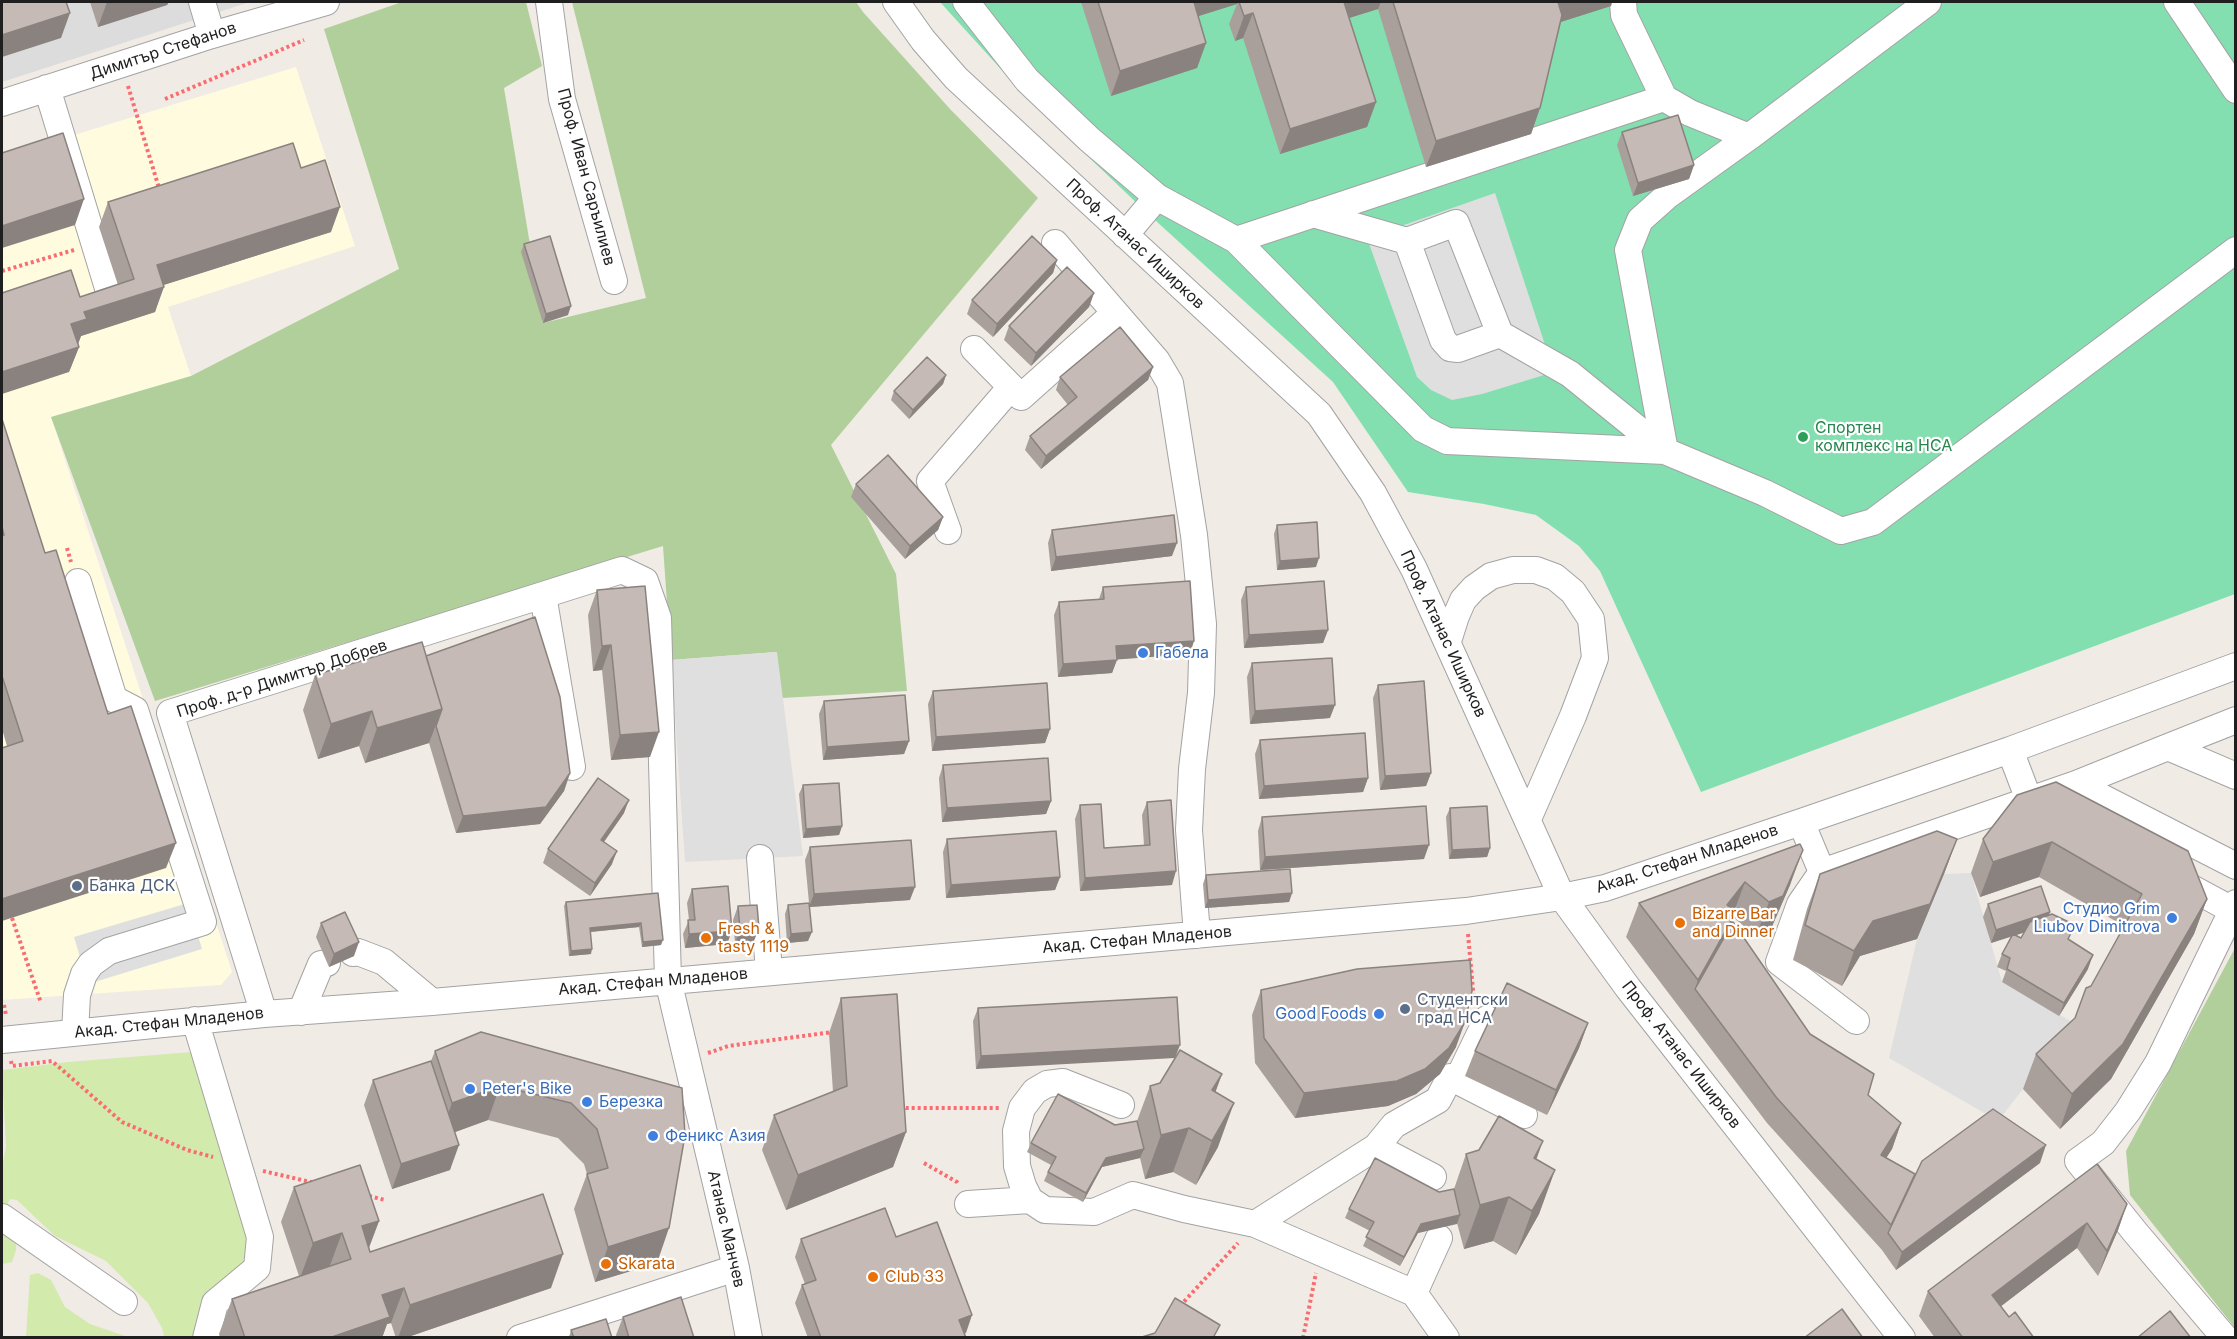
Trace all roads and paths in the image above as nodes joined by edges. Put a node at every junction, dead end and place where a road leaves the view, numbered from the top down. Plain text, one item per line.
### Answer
1 (202, 2) edge
2 (326, 2) edge
3 (549, 2) edge
4 (896, 2) edge
5 (966, 2) edge
6 (1623, 2) edge
7 (1928, 2) edge
8 (2177, 2) edge
9 (212, 35) junction
10 (304, 40) dead end
11 (121, 64) junction
12 (2232, 78) edge
13 (47, 88) junction
14 (1664, 98) junction
15 (165, 99) dead end
16 (2, 103) edge
17 (1749, 138) junction
18 (159, 192) edge
19 (1157, 197) junction
20 (1313, 214) junction
21 (1125, 235) junction
22 (1236, 240) junction
23 (1407, 241) junction
24 (1055, 243) dead end
25 (2235, 250) edge
26 (56, 255) dead end
27 (2, 271) edge
28 (614, 281) dead end
29 (111, 298) edge
30 (1115, 313) junction
31 (1500, 334) junction
32 (974, 349) dead end
33 (1011, 387) junction
34 (1665, 452) junction
35 (948, 531) dead end
36 (622, 570) joint
37 (78, 582) dead end
38 (543, 595) junction
39 (1448, 641) junction
40 (2235, 666) edge
41 (2235, 720) edge
42 (2168, 747) junction
43 (2010, 750) junction
44 (572, 767) edge
45 (2235, 776) edge
46 (2076, 784) junction
47 (2030, 800) junction
48 (2059, 816) edge
49 (1528, 819) junction
50 (1801, 822) junction
51 (760, 858) dead end
52 (1809, 861) junction
53 (2149, 865) edge
54 (2235, 866) edge
55 (1562, 897) junction
56 (2234, 908) edge
57 (1466, 910) junction
58 (12, 918) edge
59 (1197, 935) junction
60 (353, 953) edge
61 (327, 963) dead end
62 (770, 971) junction
63 (668, 980) junction
64 (432, 1002) junction
65 (41, 1003) dead end
66 (4, 1005) dead end
67 (1480, 1011) joint
68 (301, 1012) junction
69 (264, 1014) junction
70 (195, 1020) junction
71 (1856, 1021) dead end
72 (4, 1027) edge
73 (75, 1032) junction
74 (836, 1032) dead end
75 (687, 1061) junction
76 (12, 1066) dead end
77 (1457, 1081) junction
78 (895, 1098) edge
79 (1121, 1105) dead end
80 (1022, 1108) junction
81 (1524, 1115) dead end
82 (1376, 1147) junction
83 (924, 1163) dead end
84 (239, 1165) junction
85 (1433, 1177) dead end
86 (318, 1184) edge
87 (363, 1194) edge
88 (385, 1200) dead end
89 (1030, 1200) junction
90 (969, 1204) joint
91 (2, 1217) edge
92 (1255, 1224) junction
93 (1439, 1238) dead end
94 (1320, 1252) junction
95 (736, 1268) junction
96 (1414, 1293) junction
97 (124, 1302) dead end
98 (1175, 1311) edge
99 (206, 1338) edge
100 (520, 1338) edge
101 (749, 1338) edge
102 (1303, 1338) edge
103 (1446, 1338) edge
104 (1902, 1338) edge
105 (2225, 1338) edge

1 - 9 street
2 - 9 street, Димитър Стефанов
3 - 28 street, Проф. Иван Саръилиев
4 - 21 street, Проф. Атанас Иширков
5 - 19 street
6 - 14 street
7 - 17 street
8 - 12 street
9 - 11 street, Димитър Стефанов
10 - 15 path
11 - 13 street, Димитър Стефанов
11 - 18 path
13 - 16 street, Димитър Стефанов
13 - 29 street
14 - 17 street
14 - 20 street
17 - 34 street
19 - 21 street
19 - 22 street
20 - 22 street
20 - 23 street
21 - 39 street, Проф. Атанас Иширков
22 - 34 street
23 - 31 street
23 - 31 street
24 - 30 street
25 - 34 street
26 - 27 path
30 - 33 street
30 - 59 street
31 - 34 street
32 - 33 street
33 - 35 street
36 - 38 street, Проф. д-р Димитър Добрев
36 - 63 street, Атанас Манчев
37 - 73 street
38 - 44 street
38 - 69 street, Проф. д-р Димитър Добрев
39 - 49 street, Проф. Атанас Иширков
39 - 49 street
40 - 43 street, Акад. Стефан Младенов
41 - 42 street
42 - 45 street
42 - 46 street
43 - 47 street
43 - 50 street, Акад. Стефан Младенов
46 - 47 street
46 - 54 street
47 - 48 street
47 - 52 street
49 - 55 street, Проф. Атанас Иширков
50 - 52 street
50 - 55 street, Акад. Стефан Младенов
51 - 62 street
52 - 71 street
53 - 56 street
55 - 57 street, Акад. Стефан Младенов
55 - 104 street, Проф. Атанас Иширков
56 - 105 street
57 - 59 street, Акад. Стефан Младенов
57 - 67 path
58 - 65 path
59 - 62 street, Акад. Стефан Младенов
60 - 64 street
61 - 68 street
62 - 63 street, Акад. Стефан Младенов
63 - 64 street, Акад. Стефан Младенов
63 - 75 street, Атанас Манчев
64 - 68 street, Акад. Стефан Младенов
66 - 72 path
67 - 77 street
68 - 69 street, Акад. Стефан Младенов
69 - 70 street, Акад. Стефан Младенов
70 - 73 street, Акад. Стефан Младенов
70 - 84 street
72 - 73 street, Акад. Стефан Младенов
74 - 75 path
75 - 95 street, Атанас Манчев
76 - 84 path
77 - 81 street
77 - 82 street
78 - 80 path
79 - 80 street
80 - 89 street
82 - 85 street
82 - 92 street
83 - 90 path
84 - 86 path
84 - 99 street
87 - 88 path
89 - 90 street
89 - 92 street
91 - 97 street
92 - 94 street
92 - 98 path
93 - 96 street
94 - 96 street
94 - 102 path
95 - 100 street
95 - 101 street, Атанас Манчев
96 - 103 street

